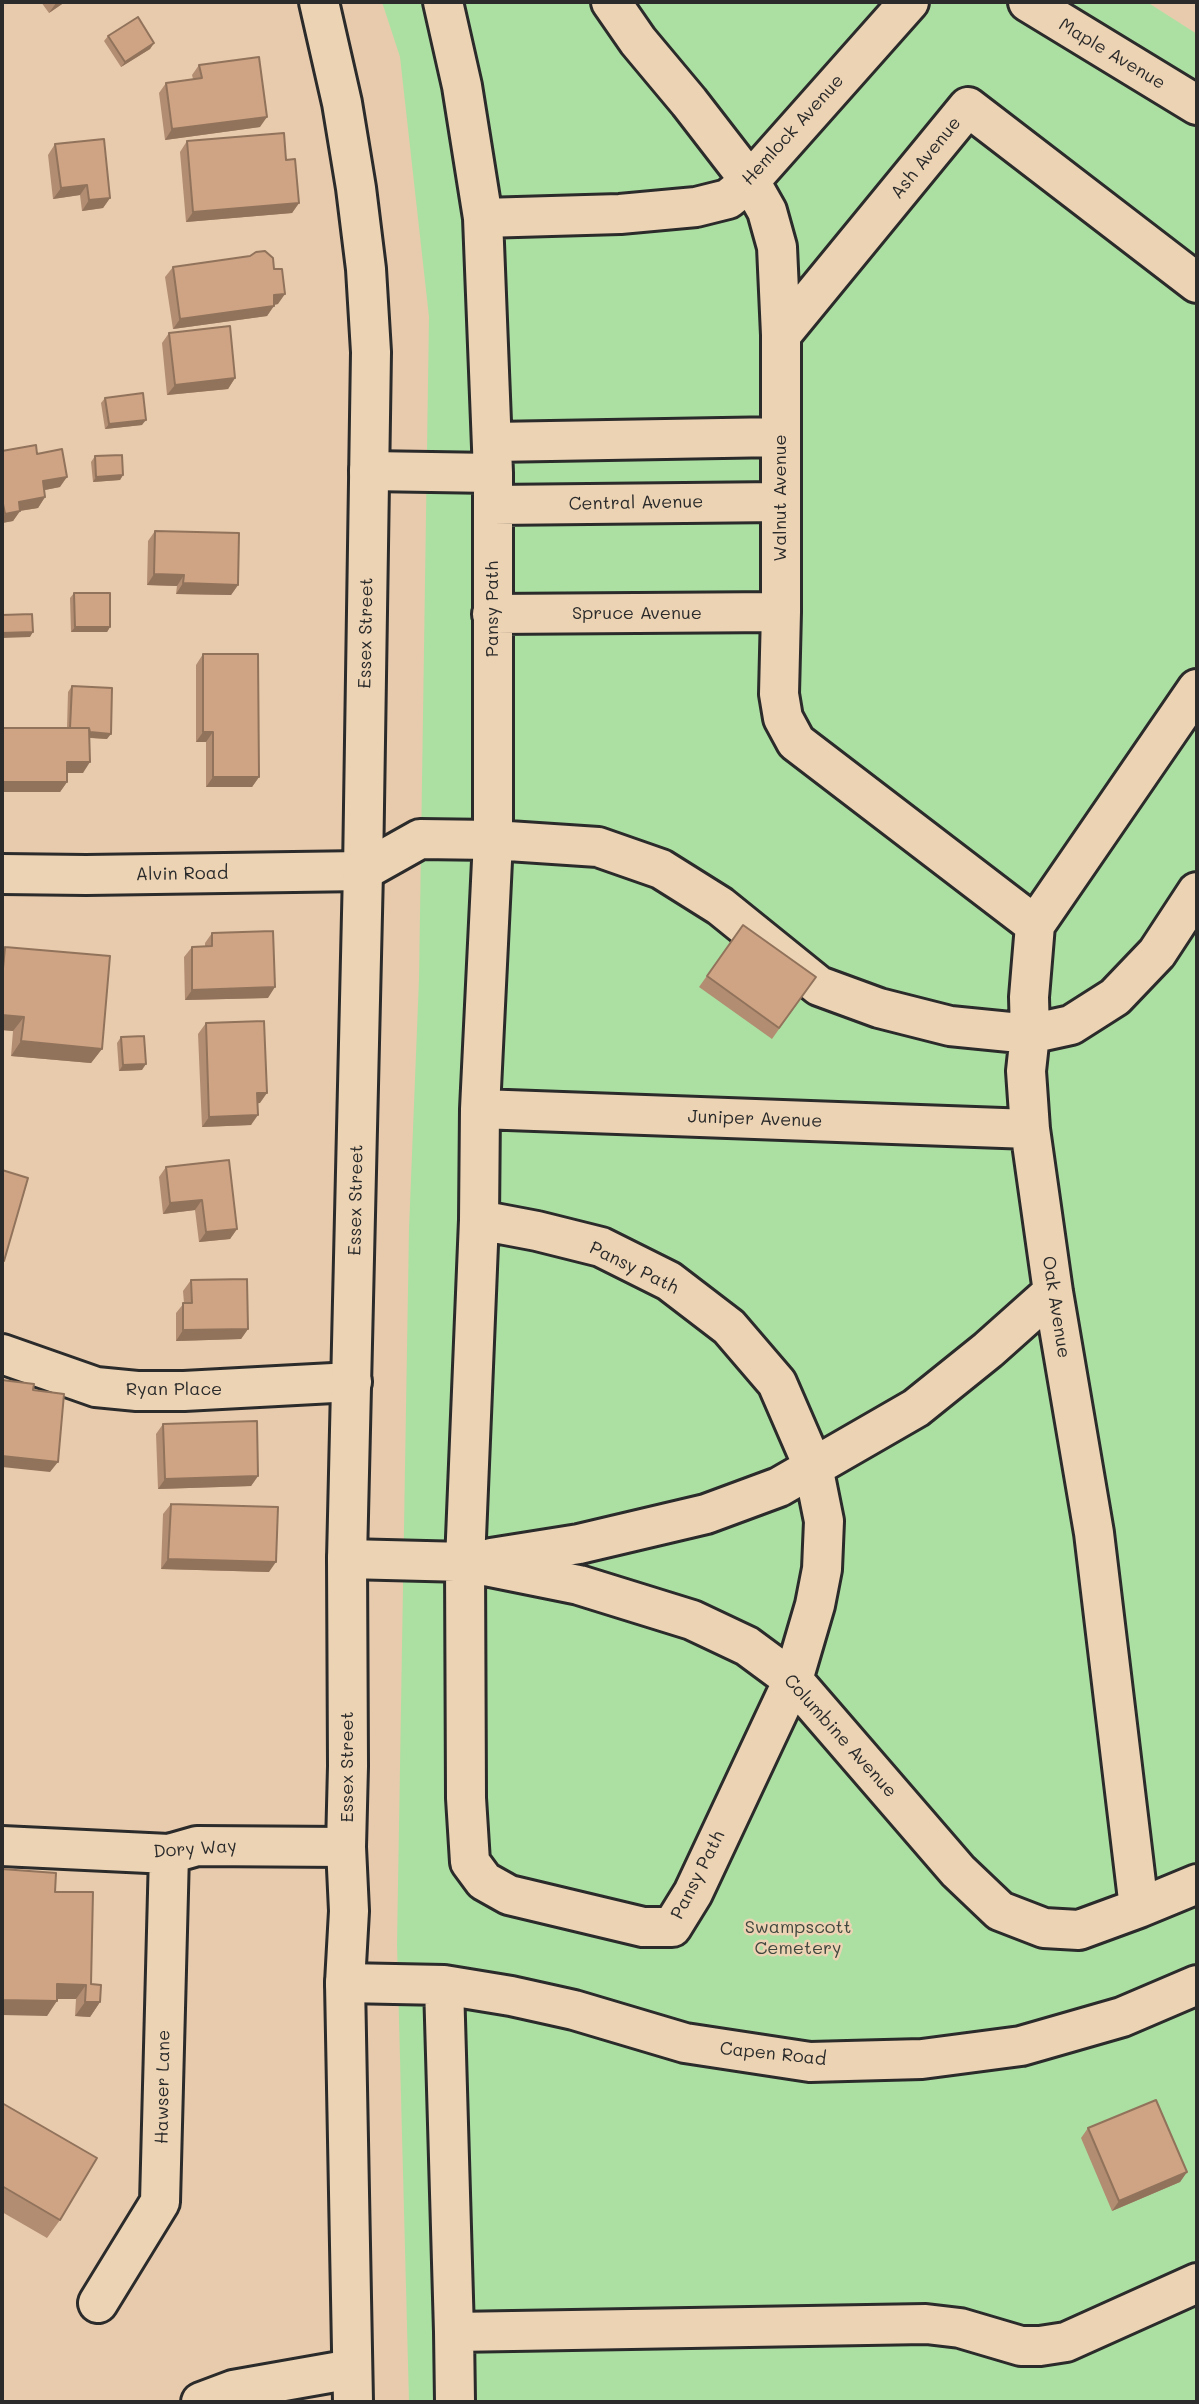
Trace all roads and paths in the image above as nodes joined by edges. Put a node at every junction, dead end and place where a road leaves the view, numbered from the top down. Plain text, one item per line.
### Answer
1 (319, 2) edge
2 (443, 2) edge
3 (611, 2) edge
4 (909, 2) edge
5 (1028, 2) edge
6 (1197, 105) edge
7 (750, 181) junction
8 (483, 218) junction
9 (1197, 283) edge
10 (781, 335) junction
11 (780, 437) junction
12 (369, 471) junction
13 (493, 473) junction
14 (780, 502) junction
15 (781, 612) junction
16 (492, 614) junction
17 (1197, 689) edge
18 (493, 839) junction
19 (363, 871) junction
20 (2, 874) edge
21 (1197, 892) edge
22 (1035, 925) junction
23 (1030, 1034) junction
24 (480, 1110) junction
25 (1030, 1129) junction
26 (479, 1220) junction
27 (1053, 1292) junction
28 (2, 1354) edge
29 (352, 1382) junction
30 (813, 1466) junction
31 (346, 1559) junction
32 (465, 1562) junction
33 (793, 1680) junction
34 (2, 1846) edge
35 (346, 1846) junction
36 (169, 1854) junction
37 (1197, 1884) edge
38 (1139, 1908) junction
39 (345, 1983) junction
40 (444, 1985) junction
41 (1197, 1985) edge
42 (1197, 2283) edge
43 (98, 2303) dead end
44 (454, 2332) junction
45 (352, 2386) edge
46 (201, 2402) edge
47 (455, 2402) edge

1 - 12 street, Essex Street
2 - 8 street, Pansy Path
3 - 7 street, Walnut Avenue
4 - 7 street, Hemlock Avenue
5 - 6 street, Maple Avenue
7 - 8 street, Hemlock Avenue
7 - 10 street, Walnut Avenue
8 - 13 street, Pansy Path
9 - 10 street, Ash Avenue
10 - 11 street, Walnut Avenue
11 - 13 street, Central Avenue
11 - 14 street, Walnut Avenue
12 - 13 street, Central Avenue
12 - 19 street, Essex Street
13 - 14 street, Central Avenue
13 - 16 street, Pansy Path
14 - 15 street, Walnut Avenue
15 - 16 street, Spruce Avenue
15 - 22 street, Walnut Avenue
16 - 18 street, Pansy Path
17 - 22 street, Oak Avenue
18 - 19 street
18 - 23 street
18 - 24 street, Pansy Path
19 - 20 street, Alvin Road
19 - 29 street, Essex Street
21 - 23 street
22 - 23 street, Oak Avenue
23 - 25 street, Oak Avenue
24 - 25 street, Juniper Avenue
24 - 26 street, Pansy Path
25 - 27 street, Oak Avenue
26 - 30 street, Pansy Path
26 - 32 street, Pansy Path
27 - 30 street, Columbine Avenue
27 - 38 street, Oak Avenue
28 - 29 street, Ryan Place
29 - 31 street, Essex Street
30 - 32 street, Columbine Avenue
30 - 33 street, Pansy Path
31 - 32 street, Columbine Avenue
31 - 35 street, Essex Street
32 - 33 street, Columbine Avenue
32 - 33 street, Pansy Path
33 - 38 street, Columbine Avenue
34 - 36 street, Dory Way
35 - 36 street, Dory Way
35 - 39 street, Essex Street
36 - 43 street, Hawser Lane
37 - 38 street
39 - 40 street, Capen Road
39 - 45 street, Essex Street
40 - 41 street, Capen Road
40 - 44 street
42 - 44 street
44 - 47 street
45 - 46 street

